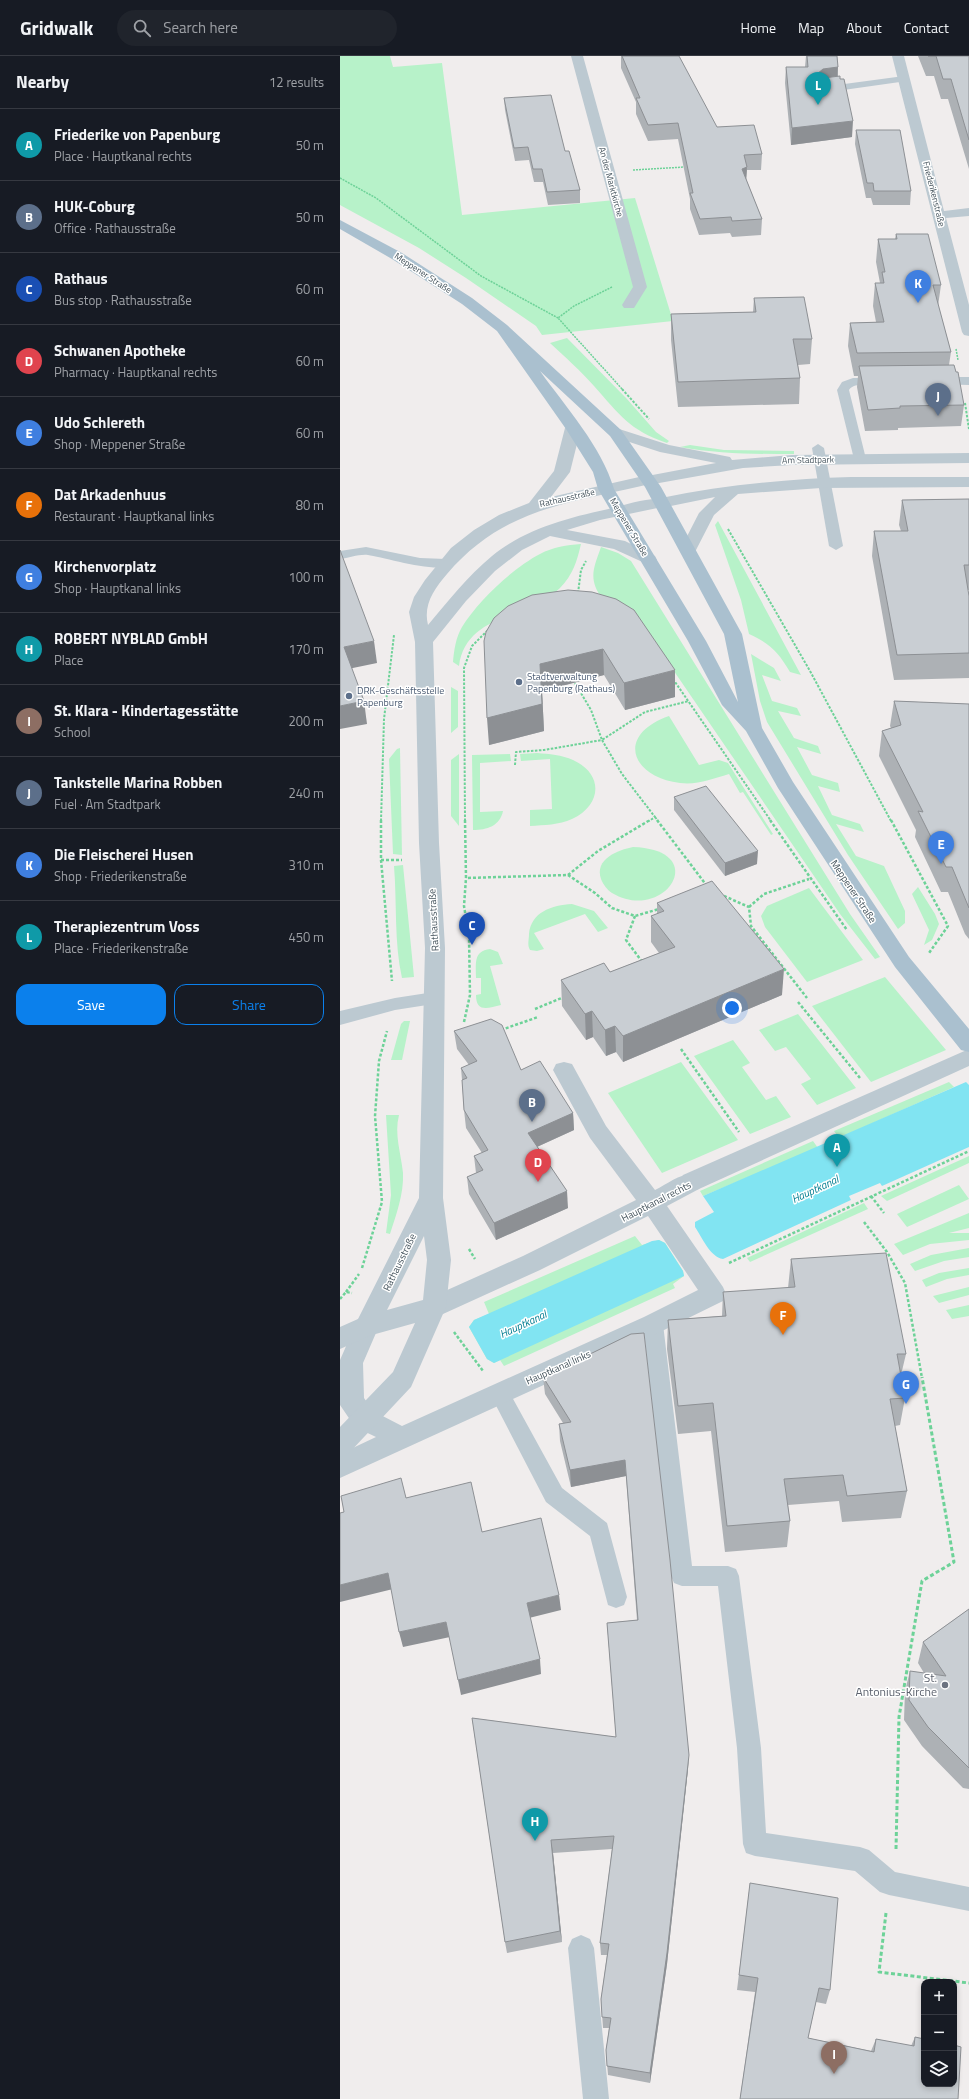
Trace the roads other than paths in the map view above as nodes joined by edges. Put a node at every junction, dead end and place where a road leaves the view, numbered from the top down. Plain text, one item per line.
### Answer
1 (577, 56) edge
2 (898, 56) edge
3 (904, 78) junction
4 (822, 90) edge
5 (969, 212) edge
6 (939, 215) junction
7 (340, 224) edge
8 (629, 305) dead end
9 (502, 328) junction
10 (969, 332) edge
11 (969, 381) edge
12 (892, 382) edge
13 (923, 382) edge
14 (573, 428) junction
15 (616, 433) junction
16 (819, 454) junction
17 (969, 458) edge
18 (860, 459) junction
19 (743, 463) junction
20 (648, 480) junction
21 (969, 482) edge
22 (824, 484) junction
23 (606, 489) junction
24 (734, 490) junction
25 (661, 503) junction
26 (536, 505) junction
27 (619, 511) junction
28 (549, 531) junction
29 (836, 546) dead end
30 (688, 550) junction
31 (340, 555) edge
32 (649, 560) junction
33 (446, 563) junction
34 (424, 642) junction
35 (753, 728) junction
36 (434, 998) junction
37 (340, 1018) edge
38 (969, 1044) edge
39 (969, 1057) edge
40 (564, 1070) dead end
41 (431, 1198) junction
42 (652, 1204) junction
43 (434, 1307) junction
44 (653, 1324) junction
45 (367, 1326) junction
46 (340, 1338) edge
47 (500, 1394) junction
48 (364, 1419) junction
49 (402, 1438) junction
50 (340, 1445) edge
51 (340, 1466) edge
52 (616, 1597) dead end
53 (969, 1899) edge
54 (581, 1948) dead end
55 (596, 2099) edge

1 - 8 street, An der Marktkirche
2 - 3 street, Friederikenstraße
3 - 4 lane
3 - 6 street, Friederikenstraße
5 - 6 street
6 - 10 street, Friederikenstraße
7 - 9 main road, Meppener Straße
9 - 14 main road, Meppener Straße
9 - 15 main road, Meppener Straße
11 - 13 lane
12 - 18 lane
14 - 23 main road, Meppener Straße
14 - 26 street
15 - 19 street, Meppener Straße
15 - 20 main road, Meppener Straße
16 - 18 street, Am Stadtpark
16 - 19 street, Am Stadtpark
16 - 22 lane
17 - 18 street, Am Stadtpark
19 - 20 street, Am Stadtpark
20 - 23 street, Rathausstraße
20 - 25 main road, Meppener Straße
21 - 22 street
22 - 24 street
22 - 29 lane
23 - 26 street, Rathausstraße
23 - 27 main road, Meppener Straße
24 - 25 street
24 - 30 street
25 - 27 street
25 - 30 main road, Meppener Straße
26 - 33 street, Rathausstraße
27 - 28 street
27 - 32 main road, Meppener Straße
28 - 32 street
28 - 34 street
30 - 35 main road, Meppener Straße
31 - 33 lane
32 - 35 main road, Meppener Straße
33 - 34 street, Rathausstraße
34 - 36 street, Rathausstraße
35 - 38 main road, Meppener Straße
36 - 37 lane
36 - 41 street, Rathausstraße
39 - 42 street, Hauptkanal rechts
40 - 42 street
41 - 43 street, Rathausstraße
41 - 45 street, Rathausstraße
42 - 43 street, Hauptkanal rechts
42 - 44 street, Hauptkanal links
43 - 45 street, Hauptkanal rechts
43 - 48 street
44 - 47 street, Hauptkanal links
44 - 53 lane
45 - 46 street, Hauptkanal rechts
45 - 48 street
47 - 49 street, Hauptkanal links
47 - 52 lane
48 - 49 street
48 - 50 street
49 - 51 street, Hauptkanal links
54 - 55 lane

